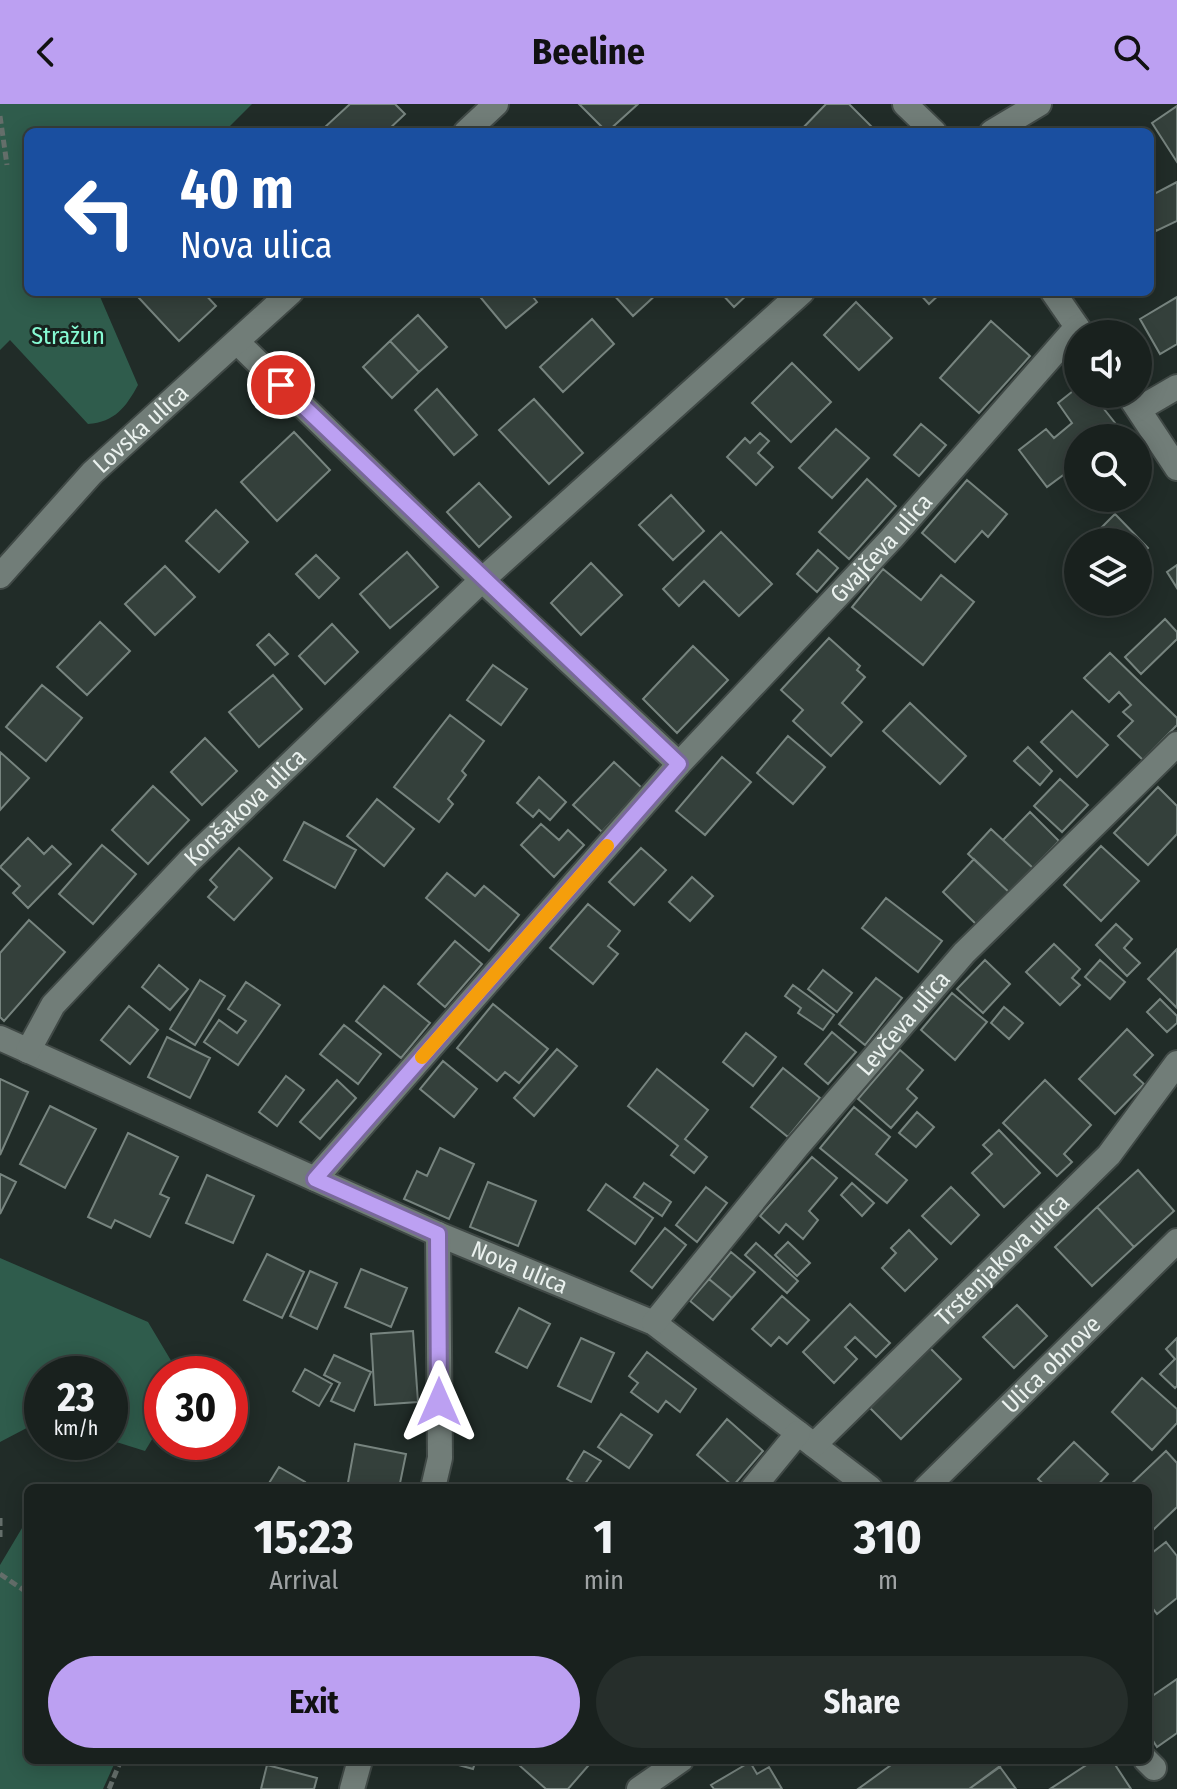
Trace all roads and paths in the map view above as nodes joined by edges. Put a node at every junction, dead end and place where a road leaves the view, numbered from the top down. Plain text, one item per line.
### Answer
1 (496, 104) edge
2 (905, 104) edge
3 (1039, 104) edge
4 (0, 116) edge
5 (470, 128) edge
6 (930, 128) edge
7 (999, 128) edge
8 (7, 165) dead end
9 (287, 296) edge
10 (798, 296) edge
11 (1056, 296) edge
12 (1073, 320) edge
13 (237, 342) junction
14 (1064, 348) edge
15 (1177, 387) edge
16 (1152, 396) edge
17 (1137, 408) edge
18 (1177, 468) edge
19 (0, 576) edge
20 (482, 580) junction
21 (1177, 744) edge
22 (679, 764) junction
23 (0, 1038) edge
24 (28, 1051) junction
25 (1177, 1063) edge
26 (315, 1179) junction
27 (438, 1234) junction
28 (1175, 1246) edge
29 (654, 1323) junction
30 (806, 1439) junction
31 (434, 1484) edge
32 (757, 1484) edge
33 (865, 1484) edge
34 (930, 1484) edge
35 (0, 1518) edge
36 (0, 1537) edge
37 (0, 1574) edge
38 (24, 1590) edge
39 (119, 1764) edge
40 (359, 1764) edge
41 (675, 1764) edge
42 (109, 1789) edge
43 (352, 1789) edge
44 (639, 1789) edge

1 - 5 street
2 - 6 street
3 - 7 street
4 - 8 path
9 - 13 street, Lovska ulica
10 - 20 street, Konšakova ulica
11 - 12 street
13 - 19 street, Lovska ulica
13 - 20 street
14 - 22 street, Gvajčeva ulica
15 - 16 street
17 - 18 street
20 - 22 street
20 - 24 street, Konšakova ulica
21 - 29 street, Levčeva ulica
22 - 26 street, Gvajčeva ulica
23 - 24 street, Nova ulica
24 - 26 street, Nova ulica
25 - 30 street, Trstenjakova ulica
26 - 27 street, Nova ulica
27 - 29 street, Nova ulica
27 - 31 street
28 - 34 street, Ulica obnove
29 - 30 street, Nova ulica
30 - 32 street
30 - 33 street, Nova ulica
35 - 36 path
37 - 38 path
39 - 42 path
40 - 43 street
41 - 44 street

